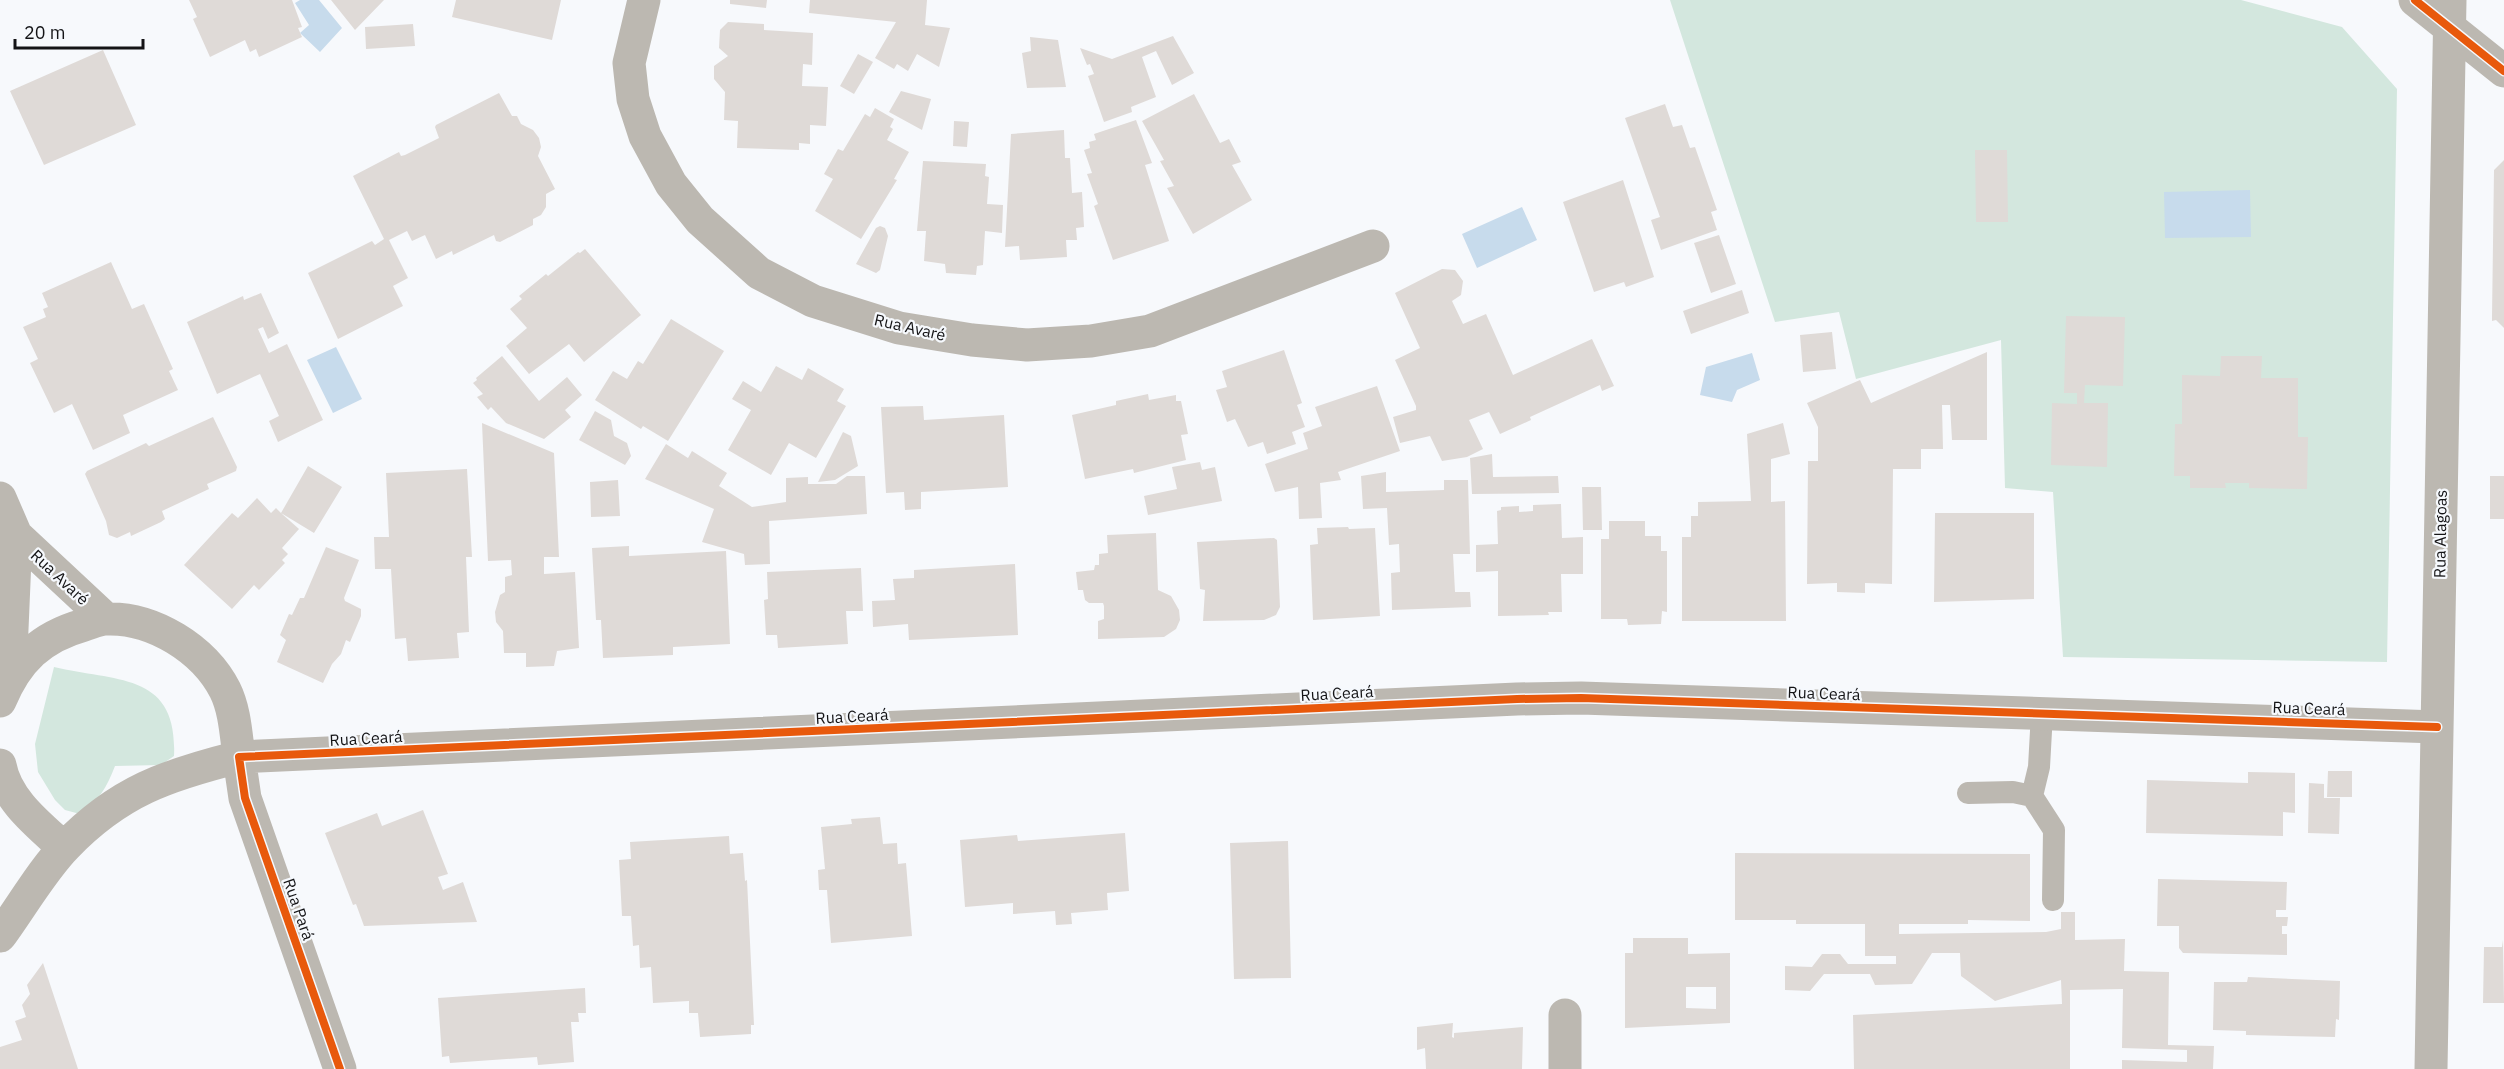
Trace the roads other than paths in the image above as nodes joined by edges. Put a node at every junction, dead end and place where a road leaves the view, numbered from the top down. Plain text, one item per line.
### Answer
1 (644, 0) edge
2 (2415, 0) edge
3 (2450, 14) edge
4 (2504, 71) edge
5 (1373, 246) dead end
6 (0, 498) edge
7 (16, 535) junction
8 (105, 618) junction
9 (5, 689) edge
10 (2042, 713) junction
11 (2437, 727) junction
12 (239, 757) junction
13 (0, 765) edge
14 (1968, 793) dead end
15 (2031, 796) junction
16 (64, 848) junction
17 (2053, 900) dead end
18 (0, 936) edge
19 (1565, 1015) dead end
20 (340, 1069) edge
21 (1565, 1069) edge
22 (2431, 1069) edge

1 - 5 street, Rua Avaré
2 - 3 street
3 - 4 street
3 - 11 street, Rua Alagoas
6 - 7 street, Rua Avaré
7 - 8 street, Rua Avaré
7 - 9 street, Rua Avaré
8 - 9 street
8 - 12 street, Rua Pará
10 - 11 street, Rua Ceará
10 - 12 street, Rua Ceará
10 - 15 lane
11 - 22 street, Rua Alagoas
12 - 16 street, Rua Ceará
12 - 20 street, Rua Pará
13 - 16 street
14 - 15 lane
15 - 17 lane
16 - 18 street
19 - 21 street

